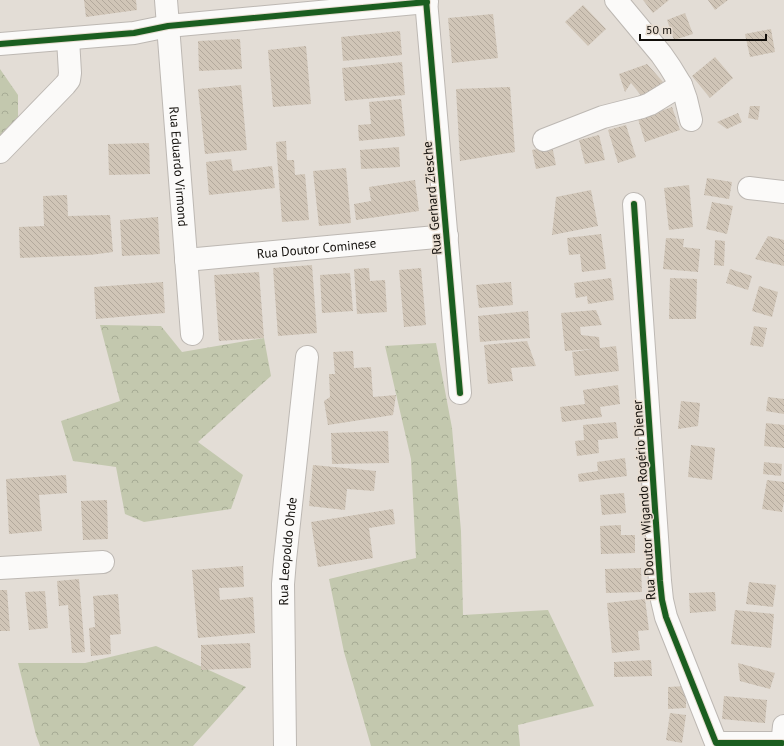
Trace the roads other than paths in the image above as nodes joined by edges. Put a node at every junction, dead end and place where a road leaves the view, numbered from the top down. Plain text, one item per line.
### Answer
1 (166, 0) edge
2 (616, 0) edge
3 (426, 1) edge
4 (168, 26) junction
5 (68, 39) junction
6 (0, 44) edge
7 (681, 85) junction
8 (691, 120) dead end
9 (544, 140) dead end
10 (0, 152) edge
11 (748, 188) dead end
12 (784, 192) edge
13 (634, 204) dead end
14 (446, 236) junction
15 (186, 260) junction
16 (192, 334) dead end
17 (307, 357) dead end
18 (460, 393) dead end
19 (103, 562) dead end
20 (0, 568) edge
21 (783, 738) edge
22 (285, 746) edge

1 - 4 street, Rua Eduardo Virmond
2 - 7 street
3 - 4 street
3 - 14 street, Rua Gerhard Ziesche
4 - 5 street
4 - 15 street, Rua Eduardo Virmond
5 - 6 street
5 - 10 street
7 - 8 street
7 - 9 street
11 - 12 street
13 - 21 street, Rua Doutor Wigando Rogério Diener
14 - 15 street, Rua Doutor Cominese
14 - 18 street, Rua Gerhard Ziesche
15 - 16 street, Rua Eduardo Virmond
17 - 22 street, Rua Leopoldo Ohde
19 - 20 street

